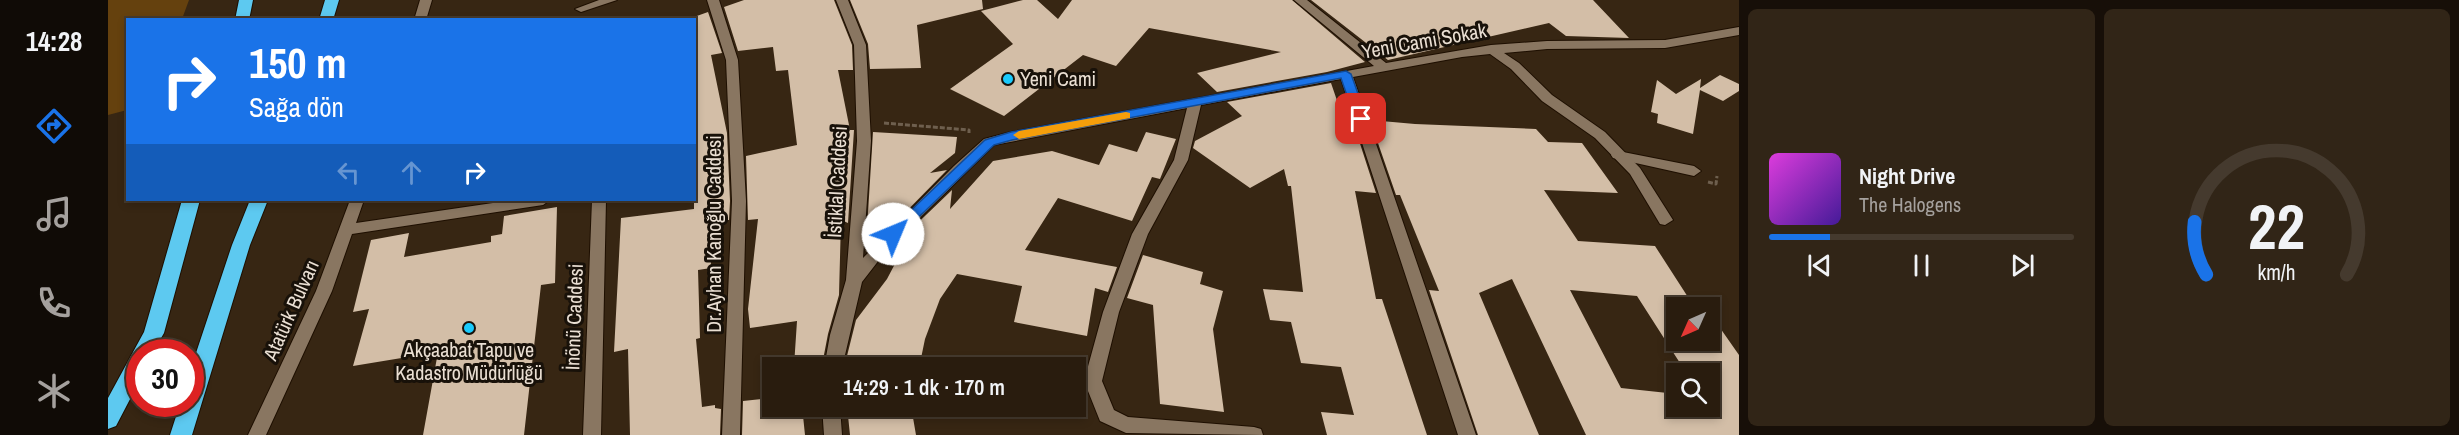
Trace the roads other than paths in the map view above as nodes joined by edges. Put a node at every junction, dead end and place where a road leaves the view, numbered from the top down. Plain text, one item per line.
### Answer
1 (246, 0) edge
2 (332, 0) edge
3 (426, 0) edge
4 (611, 0) edge
5 (713, 0) edge
6 (842, 0) edge
7 (1300, 0) edge
8 (580, 9) edge
9 (242, 18) edge
10 (327, 18) edge
11 (421, 18) edge
12 (1739, 31) edge
13 (1491, 49) junction
14 (1383, 67) junction
15 (1346, 74) junction
16 (1195, 103) junction
17 (1618, 155) junction
18 (1694, 171) dead end
19 (191, 201) edge
20 (259, 201) edge
21 (357, 201) edge
22 (536, 201) edge
23 (599, 201) edge
24 (1665, 220) dead end
25 (346, 230) junction
26 (854, 280) junction
27 (151, 339) edge
28 (835, 357) edge
29 (126, 385) edge
30 (832, 417) edge
31 (108, 419) edge
32 (182, 435) edge
33 (257, 435) edge
34 (592, 435) edge
35 (731, 435) edge
36 (833, 435) edge
37 (1254, 435) edge
38 (1467, 435) edge

1 - 9 highway
2 - 10 highway
3 - 11 street
4 - 8 street
5 - 35 street, Dr.Ayhan Kanoğlu Caddesi
6 - 26 street, İstiklal Caddesi
7 - 14 street
12 - 13 street, Yeni Cami Sokak
13 - 14 street, Yeni Cami Sokak
13 - 17 street
14 - 15 street, Yeni Cami Sokak
15 - 16 street, Yeni Cami Sokak
15 - 38 street
16 - 26 street, Yeni Cami Sokak
16 - 37 street
17 - 18 street
17 - 24 street
19 - 27 highway
20 - 32 highway
21 - 25 street, Atatürk Bulvarı
22 - 25 street
23 - 34 street, İnönü Caddesi
25 - 33 street, Atatürk Bulvarı
26 - 28 street, İstiklal Caddesi
29 - 31 highway
30 - 36 street

